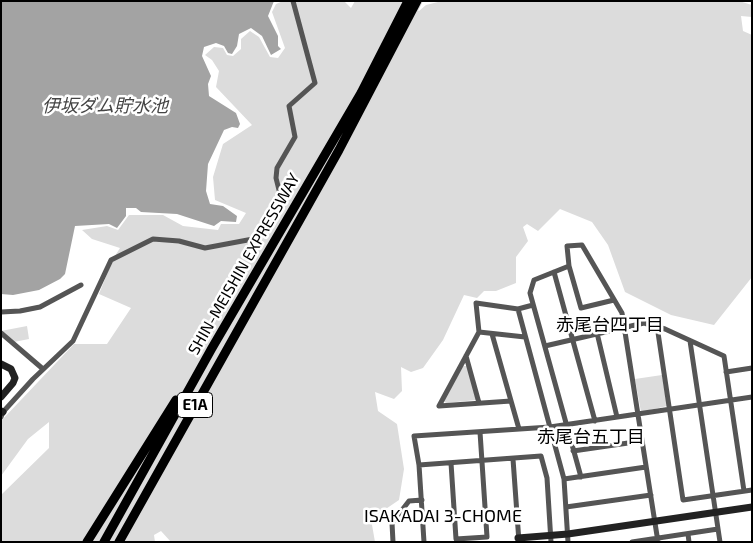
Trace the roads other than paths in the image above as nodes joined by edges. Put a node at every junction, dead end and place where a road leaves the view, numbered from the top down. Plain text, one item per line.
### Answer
1 (294, 1) edge
2 (408, 1) edge
3 (417, 1) edge
4 (401, 25) junction
5 (569, 266) junction
6 (554, 272) junction
7 (81, 285) dead end
8 (614, 300) junction
9 (533, 305) junction
10 (518, 308) junction
11 (1, 312) edge
12 (625, 326) junction
13 (657, 326) junction
14 (479, 332) junction
15 (1, 333) edge
16 (597, 333) junction
17 (492, 334) junction
18 (525, 337) junction
19 (573, 339) junction
20 (690, 341) junction
21 (544, 346) junction
22 (212, 348) junction
23 (466, 356) junction
24 (1, 364) edge
25 (752, 368) edge
26 (43, 369) junction
27 (726, 372) junction
28 (1, 397) edge
29 (752, 397) edge
30 (730, 400) junction
31 (511, 401) junction
32 (480, 403) junction
33 (700, 405) junction
34 (670, 410) junction
35 (2, 413) edge
36 (638, 414) junction
37 (616, 417) junction
38 (595, 420) junction
39 (566, 425) junction
40 (550, 427) junction
41 (519, 429) junction
42 (480, 432) junction
43 (642, 441) junction
44 (573, 451) junction
45 (513, 459) junction
46 (482, 461) junction
47 (451, 463) junction
48 (420, 464) junction
49 (646, 467) junction
50 (580, 477) junction
51 (564, 479) junction
52 (752, 490) edge
53 (744, 491) junction
54 (650, 495) junction
55 (713, 496) junction
56 (422, 500) junction
57 (566, 507) junction
58 (752, 507) edge
59 (716, 512) junction
60 (654, 522) junction
61 (718, 529) junction
62 (688, 534) junction
63 (568, 538) edge
64 (551, 539) edge
65 (518, 540) edge
66 (657, 540) edge
67 (85, 542) edge
68 (104, 542) edge
69 (121, 542) edge
70 (393, 542) edge
71 (424, 542) edge
72 (632, 542) edge
73 (689, 542) edge
74 (720, 542) edge

1 - 26 street
2 - 4 highway, SHIN-MEISHIN EXPRESSWAY / E1A
3 - 4 highway, SHIN-MEISHIN EXPRESSWAY / E1A
4 - 22 highway, SHIN-MEISHIN EXPRESSWAY / E1A
4 - 69 highway, SHIN-MEISHIN EXPRESSWAY / E1A
5 - 6 street
5 - 8 street
5 - 8 street
6 - 9 street
6 - 19 street
7 - 11 street
8 - 12 street
9 - 10 street
9 - 21 street
10 - 14 street
10 - 18 street
12 - 13 street
12 - 16 street
12 - 36 street
13 - 20 street
13 - 34 street
14 - 17 street
14 - 23 street
15 - 26 street
16 - 19 street
16 - 37 street
17 - 18 street
17 - 31 street
18 - 40 street
19 - 21 street
19 - 38 street
20 - 27 street
20 - 33 street
21 - 39 street
22 - 67 highway
22 - 68 highway, SHIN-MEISHIN EXPRESSWAY / E1A
23 - 32 street
23 - 32 street
24 - 28 street
25 - 27 street
26 - 35 street
27 - 30 street
29 - 30 street
30 - 33 street
30 - 53 street
31 - 32 street
31 - 41 street
33 - 34 street
33 - 55 street
34 - 36 street
34 - 55 street
36 - 37 street
36 - 43 street
37 - 38 street
38 - 39 street
39 - 40 street
39 - 44 street
40 - 41 street
40 - 51 street
41 - 42 street
42 - 46 street
42 - 48 street
43 - 44 street
43 - 49 street
44 - 50 street
45 - 46 street
45 - 64 street
45 - 65 street
46 - 47 street
46 - 47 street
47 - 48 street
48 - 56 street
49 - 50 street
49 - 54 street
50 - 51 street
51 - 57 street
52 - 53 street
53 - 55 street
54 - 57 street
54 - 60 street
55 - 59 street
56 - 70 street
56 - 71 street
57 - 63 street
58 - 59 street
59 - 60 street
59 - 61 street
60 - 63 street
60 - 66 street
61 - 62 street
61 - 74 street
62 - 66 street
62 - 73 street
63 - 64 street
64 - 65 street
66 - 72 street

